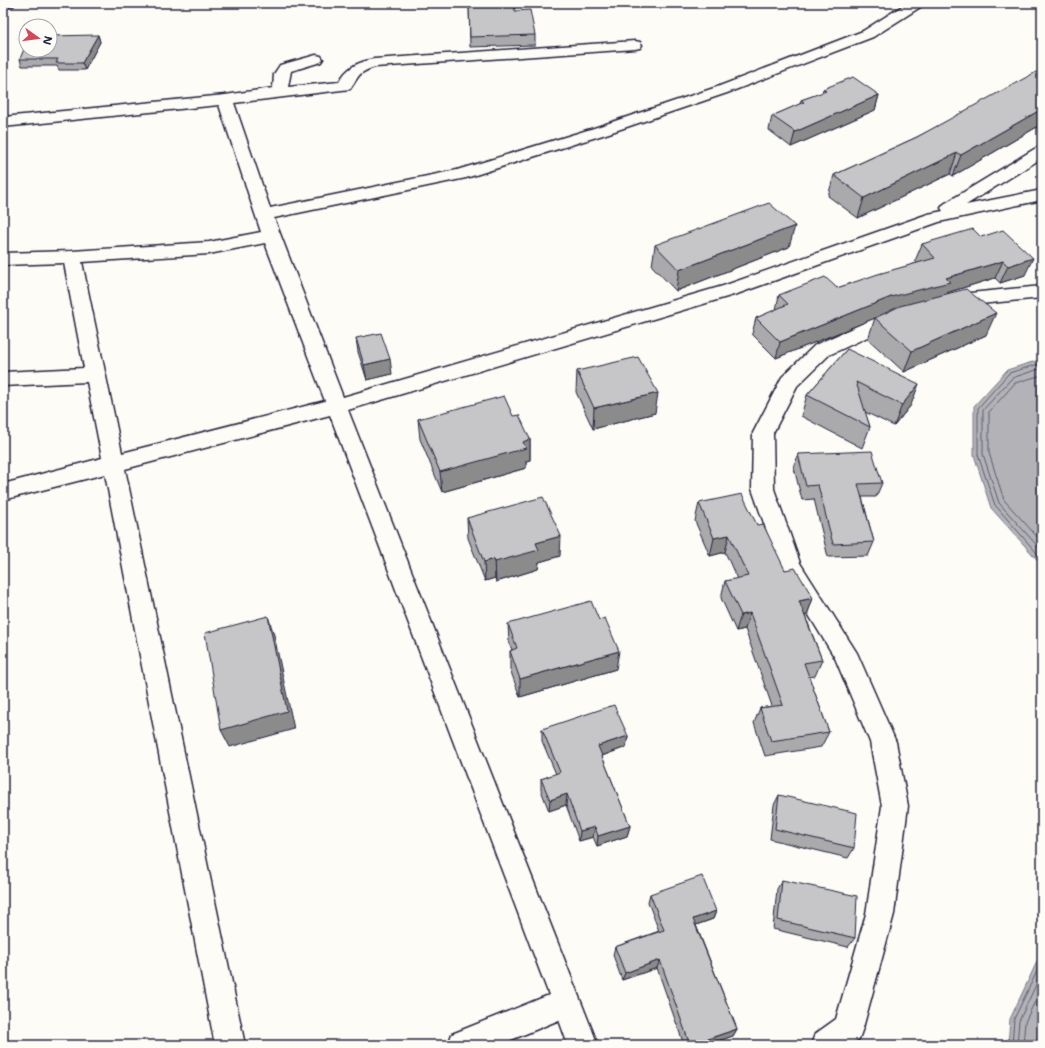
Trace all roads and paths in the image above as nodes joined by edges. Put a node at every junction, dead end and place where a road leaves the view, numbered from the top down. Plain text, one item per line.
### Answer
1 (3, 3) edge
2 (8, 3) edge
3 (917, 3) edge
4 (635, 45) dead end
5 (316, 60) dead end
6 (280, 92) junction
7 (225, 100) junction
8 (3, 122) edge
9 (1042, 150) edge
10 (1042, 195) edge
11 (934, 218) junction
12 (267, 226) junction
13 (72, 257) junction
14 (3, 259) edge
15 (1042, 292) edge
16 (96, 374) junction
17 (3, 379) edge
18 (336, 406) junction
19 (113, 463) junction
20 (3, 492) edge
21 (567, 1002) junction
22 (230, 1045) edge
23 (463, 1045) edge
24 (583, 1045) edge
25 (826, 1045) edge

1 - 2 street
3 - 12 street
4 - 6 street
5 - 6 street
6 - 7 street
7 - 8 street
7 - 12 street
9 - 11 street
10 - 11 street
11 - 18 street
12 - 13 street
12 - 18 street
13 - 14 street
13 - 16 street
15 - 25 street
16 - 17 street
16 - 19 street
18 - 19 street
18 - 21 street
19 - 20 street
19 - 22 street
21 - 23 street
21 - 24 street

